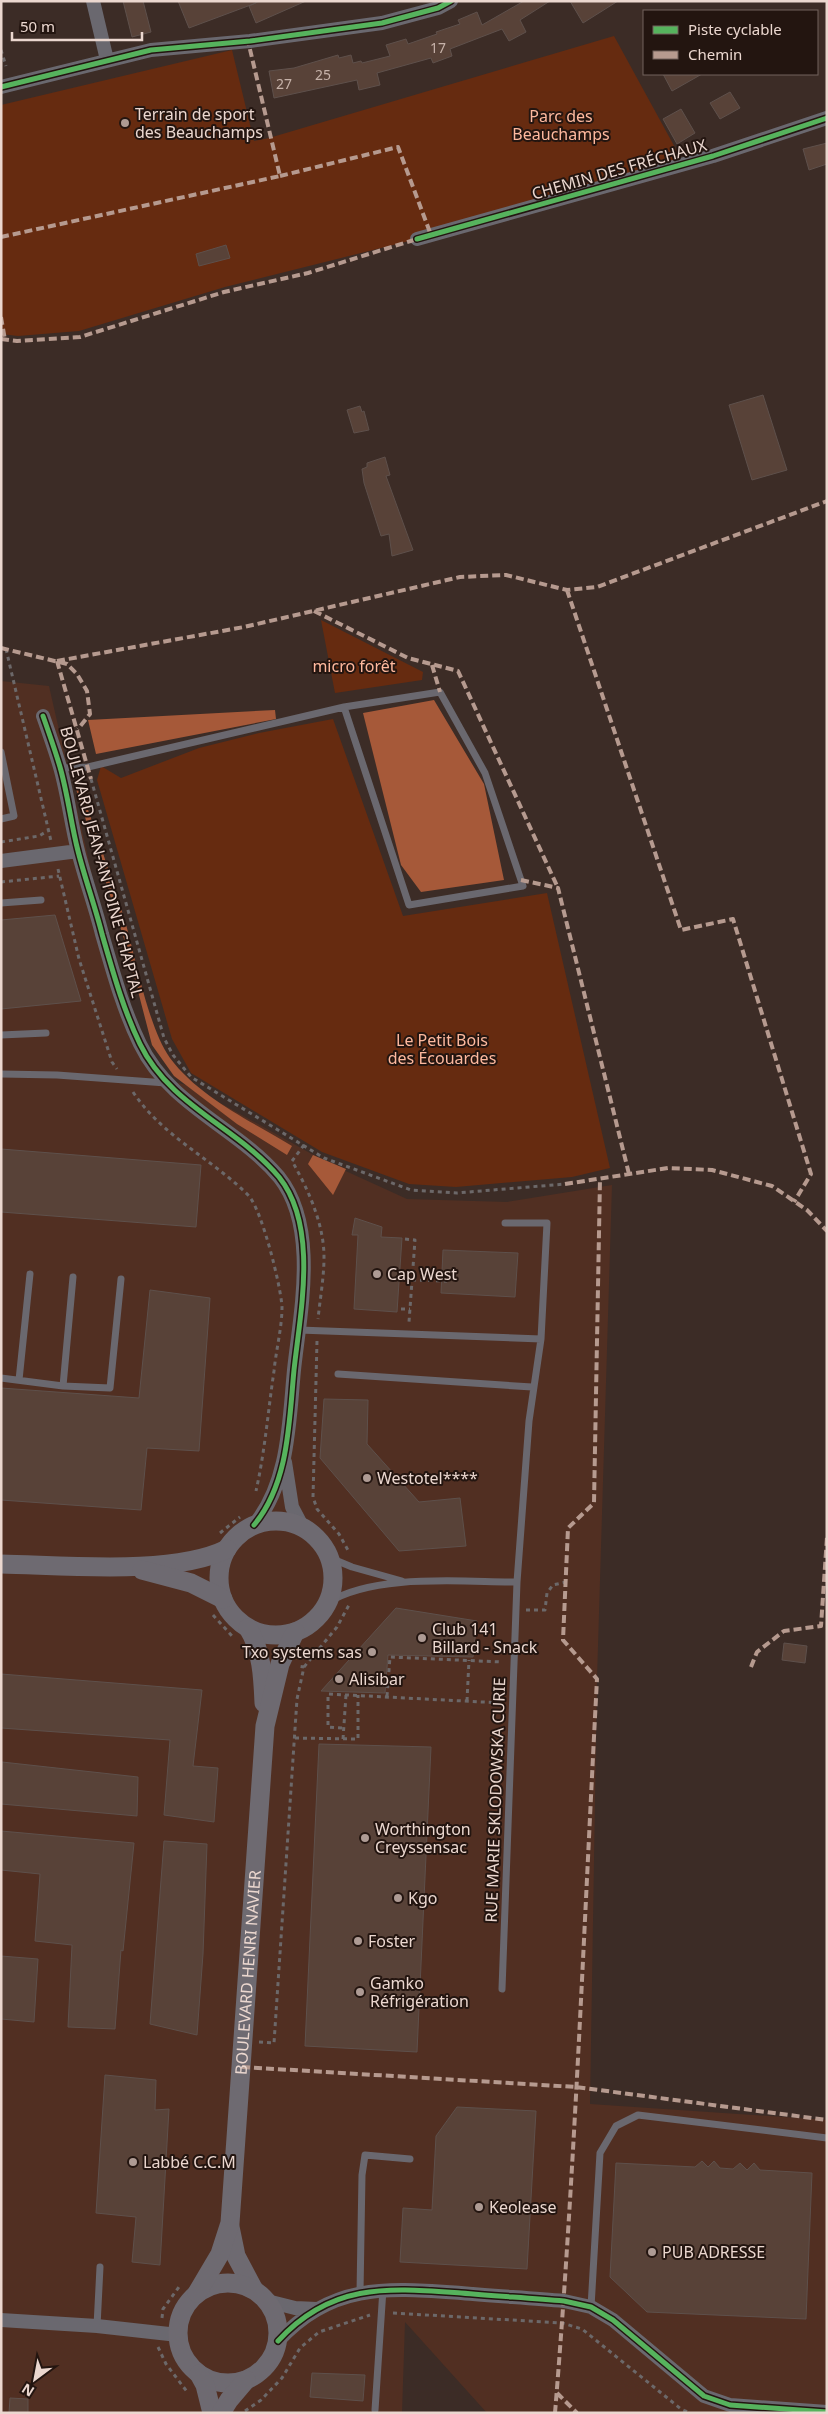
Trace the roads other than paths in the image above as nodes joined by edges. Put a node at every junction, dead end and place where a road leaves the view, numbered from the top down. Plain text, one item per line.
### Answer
1 (93, 1) edge
2 (451, 1) edge
3 (107, 60) junction
4 (1, 87) edge
5 (827, 118) edge
6 (417, 239) dead end
7 (344, 707) junction
8 (43, 716) dead end
9 (1, 752) edge
10 (61, 768) junction
11 (1, 819) edge
12 (78, 851) junction
13 (1, 861) edge
14 (41, 900) dead end
15 (1, 903) edge
16 (46, 1033) dead end
17 (1, 1035) edge
18 (1, 1074) edge
19 (166, 1083) junction
20 (505, 1223) dead end
21 (30, 1274) dead end
22 (73, 1277) dead end
23 (121, 1279) dead end
24 (299, 1330) junction
25 (540, 1339) junction
26 (338, 1374) dead end
27 (1, 1378) edge
28 (19, 1380) junction
29 (63, 1386) junction
30 (532, 1387) junction
31 (285, 1457) junction
32 (250, 1519) junction
33 (303, 1528) junction
34 (222, 1542) junction
35 (328, 1557) junction
36 (1, 1564) edge
37 (124, 1566) junction
38 (405, 1582) junction
39 (517, 1582) junction
40 (327, 1603) junction
41 (217, 1604) junction
42 (295, 1632) junction
43 (243, 1634) junction
44 (266, 1722) junction
45 (502, 1989) dead end
46 (827, 2138) edge
47 (410, 2160) dead end
48 (230, 2223) junction
49 (100, 2267) dead end
50 (189, 2289) junction
51 (383, 2289) junction
52 (360, 2293) junction
53 (261, 2296) junction
54 (591, 2307) junction
55 (317, 2309) junction
56 (1, 2320) edge
57 (97, 2326) junction
58 (169, 2333) junction
59 (278, 2341) junction
60 (199, 2374) junction
61 (246, 2380) junction
62 (375, 2410) dead end
63 (827, 2412) edge
64 (212, 2413) edge
65 (221, 2413) edge

1 - 3 street
2 - 3 street
3 - 4 street
5 - 6 street, CHEMIN DES FRÉCHAUX
7 - 7 lane
7 - 10 lane
8 - 10 street, BOULEVARD JEAN-ANTOINE CHAPTAL
9 - 11 lane
10 - 12 street, BOULEVARD JEAN-ANTOINE CHAPTAL
12 - 13 street
12 - 19 street, BOULEVARD JEAN-ANTOINE CHAPTAL
14 - 15 lane
16 - 17 lane
18 - 19 lane
19 - 24 street, BOULEVARD JEAN-ANTOINE CHAPTAL
20 - 25 lane, RUE MARIE SKLODOWSKA CURIE
21 - 28 lane
22 - 29 lane
23 - 29 lane
24 - 25 lane
24 - 31 street, BOULEVARD JEAN-ANTOINE CHAPTAL
25 - 30 lane, RUE MARIE SKLODOWSKA CURIE
26 - 30 lane
27 - 28 lane
28 - 29 lane
30 - 39 lane, RUE MARIE SKLODOWSKA CURIE
31 - 32 street, BOULEVARD JEAN-ANTOINE CHAPTAL
31 - 33 street, BOULEVARD JEAN-ANTOINE CHAPTAL
32 - 33 main road
32 - 34 main road
33 - 35 main road
34 - 37 main road
34 - 41 main road
35 - 38 lane
35 - 40 main road
36 - 37 main road
37 - 41 main road
38 - 39 lane
38 - 40 lane
39 - 45 lane, RUE MARIE SKLODOWSKA CURIE
40 - 42 main road
41 - 43 main road
42 - 43 main road
42 - 44 main road, BOULEVARD HENRI NAVIER
43 - 44 main road, BOULEVARD HENRI NAVIER
44 - 48 main road, BOULEVARD HENRI NAVIER
46 - 54 lane
47 - 52 lane
48 - 50 main road, BOULEVARD HENRI NAVIER
48 - 53 main road, BOULEVARD HENRI NAVIER
49 - 57 lane
50 - 53 main road
50 - 58 main road
51 - 52 street
51 - 54 street
51 - 62 lane
52 - 55 street
53 - 55 street
53 - 59 main road
54 - 63 street
55 - 59 street
56 - 57 street
57 - 58 street
58 - 60 main road
59 - 61 main road
60 - 61 main road
60 - 64 main road
61 - 65 main road

